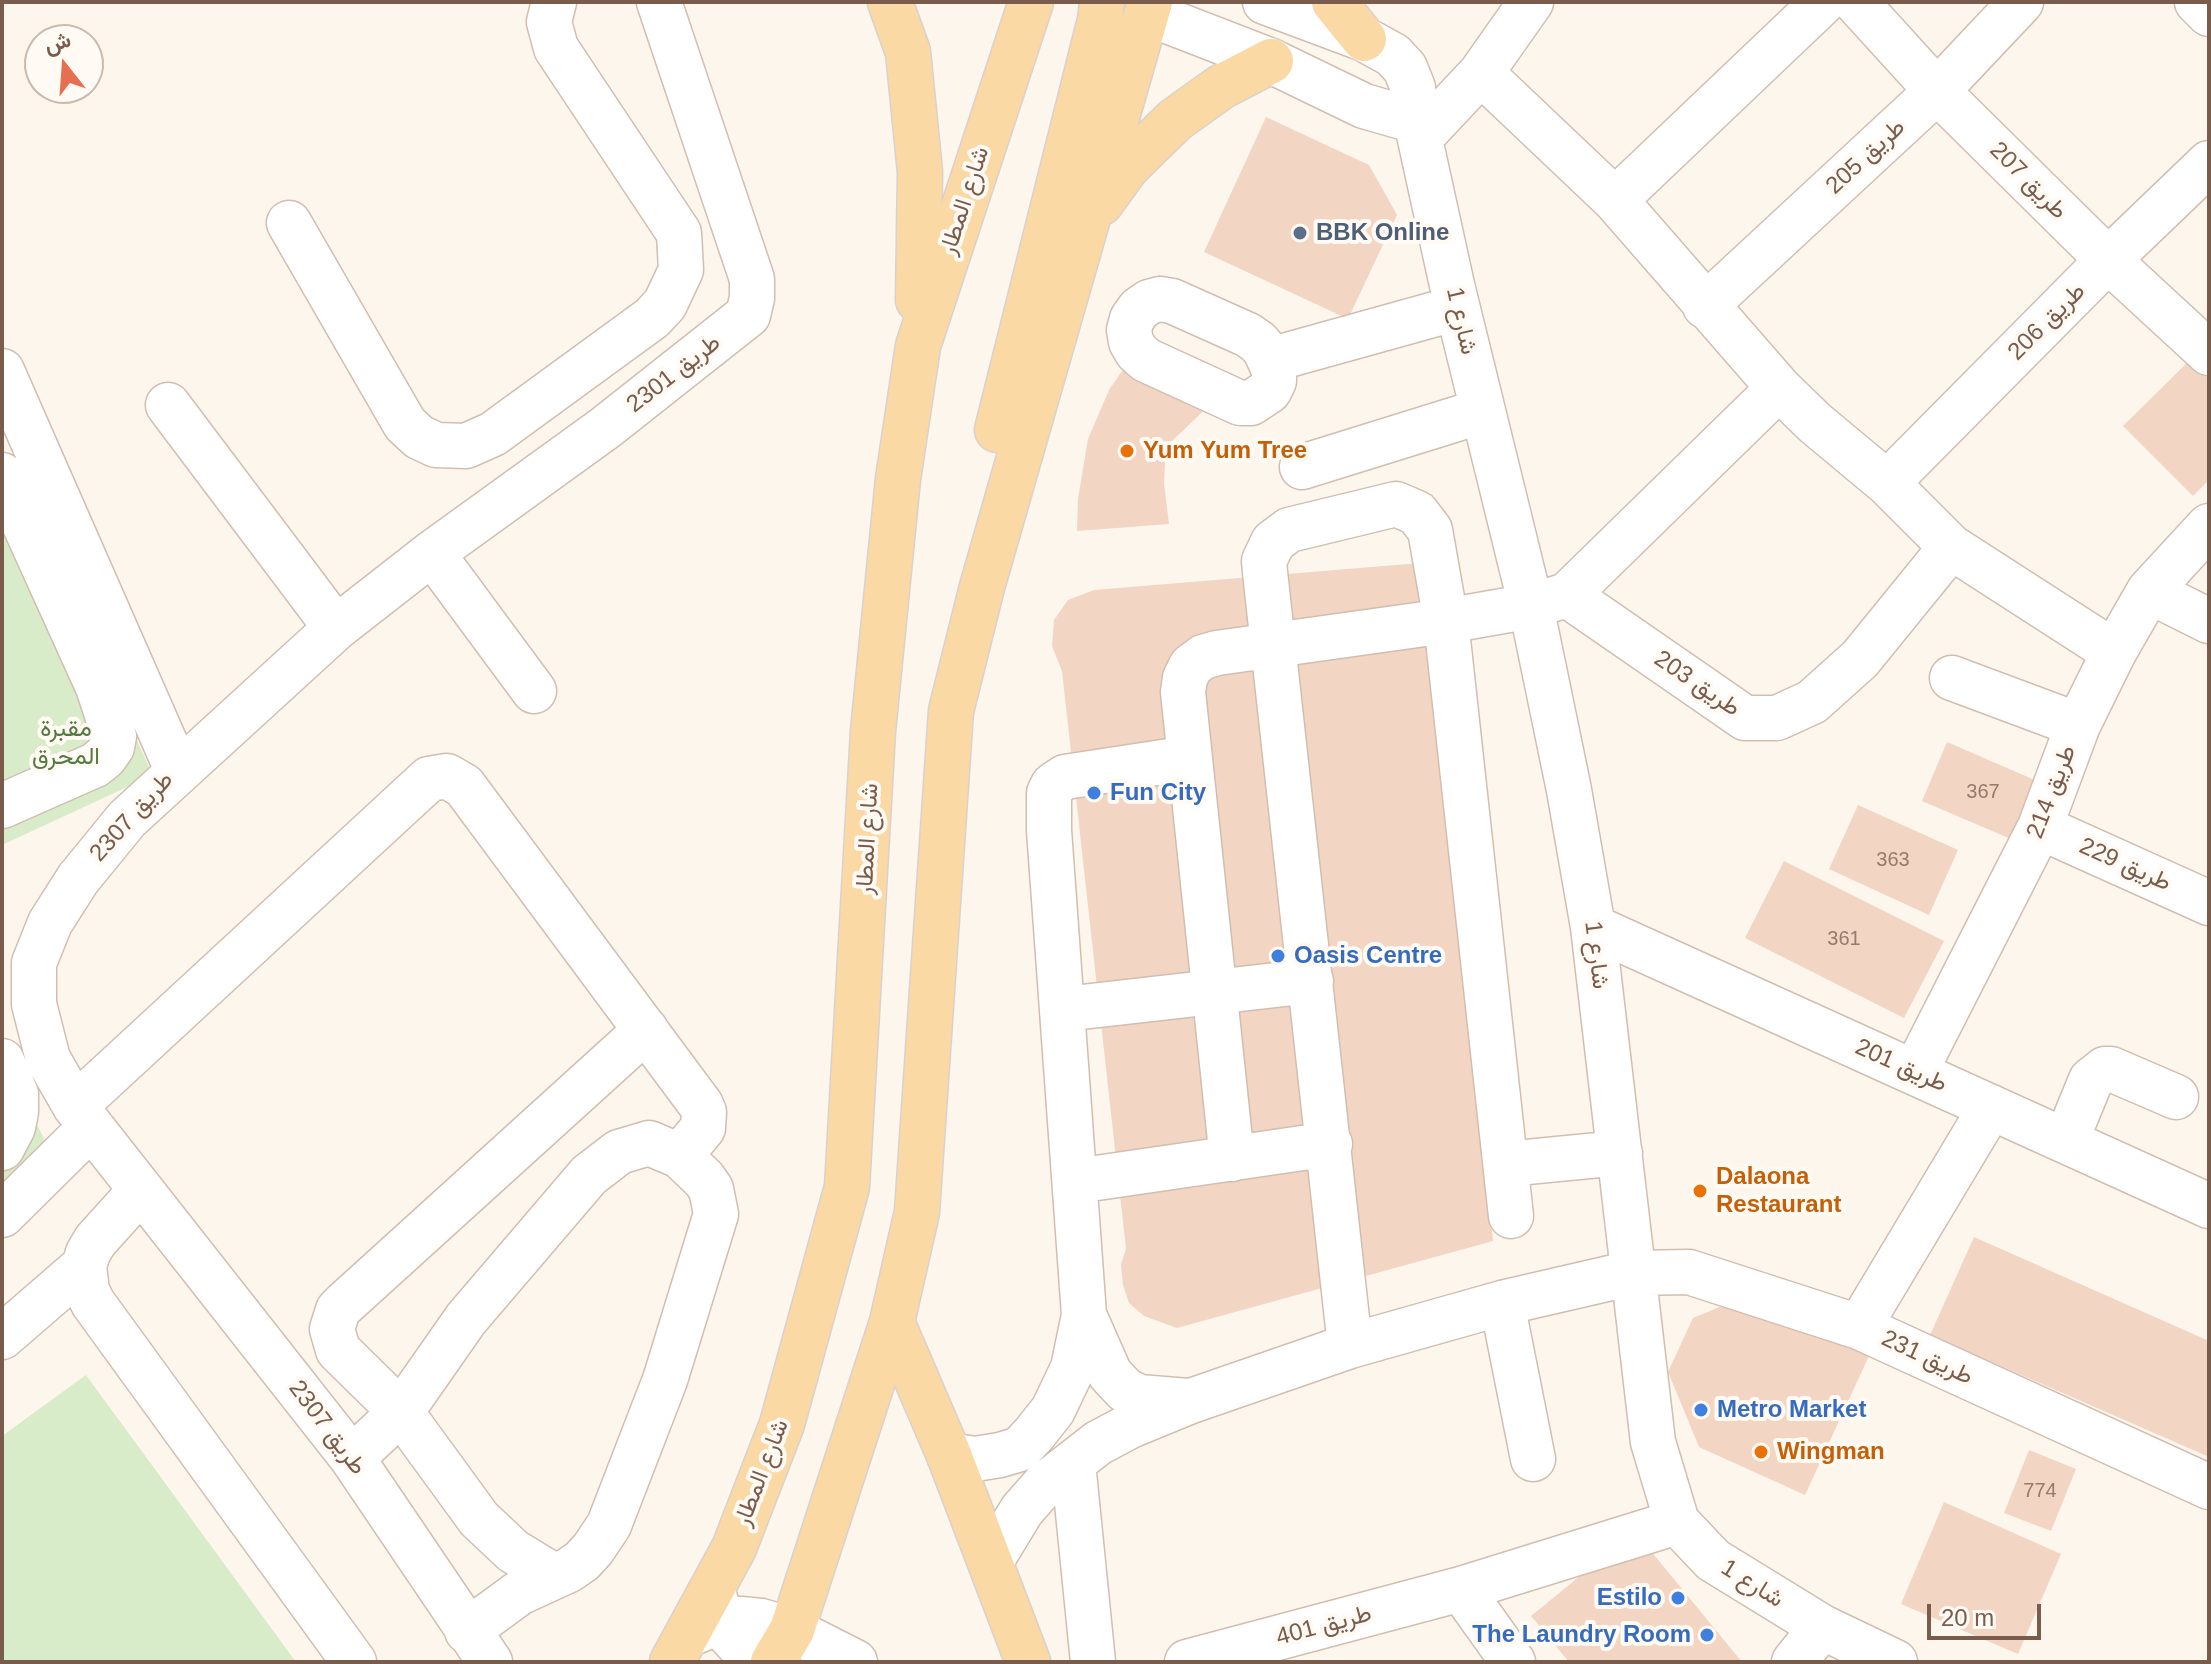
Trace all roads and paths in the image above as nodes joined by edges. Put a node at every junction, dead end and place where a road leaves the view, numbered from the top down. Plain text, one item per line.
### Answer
1 (554, 2) edge
2 (659, 2) edge
3 (890, 2) edge
4 (1031, 2) edge
5 (1102, 2) edge
6 (1265, 2) edge
7 (1334, 2) edge
8 (1531, 2) edge
9 (1823, 2) edge
10 (1856, 2) edge
11 (2021, 2) edge
12 (2197, 2) edge
13 (1139, 6) edge
14 (2209, 14) edge
15 (1364, 39) junction
16 (1271, 61) junction
17 (1481, 73) junction
18 (1937, 91) junction
19 (1418, 129) junction
20 (2209, 163) edge
21 (1615, 200) junction
22 (1088, 221) junction
23 (289, 223) dead end
24 (2108, 260) junction
25 (1705, 306) junction
26 (1457, 308) junction
27 (918, 346) junction
28 (2209, 353) edge
29 (1270, 360) dead end
30 (2, 371) edge
31 (1779, 388) junction
32 (168, 405) dead end
33 (1482, 411) junction
34 (1302, 467) dead end
35 (2, 475) edge
36 (1887, 483) junction
37 (1005, 508) junction
38 (2209, 526) edge
39 (1951, 547) junction
40 (432, 553) junction
41 (2149, 591) junction
42 (1549, 600) junction
43 (1446, 621) junction
44 (2209, 621) edge
45 (336, 628) junction
46 (1273, 645) junction
47 (2114, 652) junction
48 (1952, 678) dead end
49 (534, 691) dead end
50 (2078, 725) junction
51 (1189, 758) junction
52 (178, 772) junction
53 (2, 806) edge
54 (2040, 827) junction
55 (2209, 903) edge
56 (1593, 927) junction
57 (1311, 981) junction
58 (1215, 992) junction
59 (1064, 1009) junction
60 (646, 1030) junction
61 (2, 1061) edge
62 (1915, 1072) junction
63 (2176, 1097) dead end
64 (1991, 1107) junction
65 (83, 1117) junction
66 (2066, 1141) junction
67 (1330, 1144) junction
68 (2, 1148) edge
69 (1620, 1153) junction
70 (680, 1156) junction
71 (1232, 1159) junction
72 (1506, 1164) junction
73 (1076, 1181) junction
74 (141, 1190) junction
75 (2209, 1206) edge
76 (2, 1215) edge
77 (1511, 1216) dead end
78 (84, 1266) junction
79 (1632, 1273) junction
80 (1502, 1303) junction
81 (1084, 1315) junction
82 (892, 1322) junction
83 (1859, 1327) junction
84 (2, 1337) edge
85 (1350, 1346) junction
86 (1191, 1401) junction
87 (401, 1412) junction
88 (949, 1455) junction
89 (352, 1458) junction
90 (1533, 1459) dead end
91 (1073, 1463) junction
92 (2209, 1487) edge
93 (1677, 1522) junction
94 (991, 1561) junction
95 (554, 1576) junction
96 (1461, 1589) junction
97 (699, 1626) edge
98 (1822, 1627) junction
99 (479, 1647) edge
100 (776, 1651) edge
101 (354, 1662) edge
102 (855, 1662) edge
103 (1028, 1662) edge
104 (1093, 1662) edge
105 (1187, 1662) edge
106 (1513, 1662) edge
107 (1794, 1662) edge
108 (1895, 1662) edge

1 - 23 street
2 - 40 street, طريق 2301
3 - 27 main road
4 - 27 main road, شارع المطار
5 - 37 main road
6 - 15 street, شارع 1
7 - 15 main road
8 - 17 street
9 - 21 street
10 - 18 street, طريق 207
11 - 18 street, طريق 205
12 - 14 street
13 - 16 street
13 - 22 main road
15 - 19 street, شارع 1
16 - 19 street
16 - 22 main road
17 - 19 street
17 - 21 street
18 - 24 street, طريق 207
18 - 25 street, طريق 205
19 - 26 street, شارع 1
20 - 24 street, طريق 206
21 - 25 street
22 - 37 main road
24 - 28 street, طريق 207
24 - 36 street, طريق 206
25 - 31 street
26 - 29 street
26 - 33 street, شارع 1
27 - 97 main road, شارع المطار
30 - 52 street, طريق 2307
31 - 36 street
31 - 42 street
32 - 45 street
33 - 34 street
33 - 42 street, شارع 1
35 - 53 street
36 - 39 street
37 - 82 main road
38 - 41 street, طريق 214
39 - 42 street, طريق 203
39 - 47 street
40 - 45 street, طريق 2301
40 - 49 street
41 - 44 street
41 - 47 street, طريق 214
42 - 43 street
42 - 56 street, شارع 1
43 - 46 street
43 - 46 street
43 - 72 street
45 - 52 street, طريق 2301
46 - 51 street
46 - 57 street
47 - 50 street, طريق 214
48 - 50 street
50 - 54 street, طريق 214
51 - 58 street
51 - 59 street
52 - 65 street, طريق 2307
54 - 55 street, طريق 229
54 - 62 street, طريق 214
56 - 62 street, طريق 201
56 - 69 street, شارع 1
57 - 58 street
57 - 67 street
58 - 59 street
58 - 71 street
59 - 73 street
60 - 65 street
60 - 70 street
60 - 87 street
61 - 68 street
62 - 64 street, طريق 201
63 - 66 street
64 - 66 street, طريق 201
64 - 83 street
65 - 74 street, طريق 2307
65 - 76 street
66 - 75 street, طريق 201
67 - 71 street
67 - 85 street
69 - 72 street
69 - 79 street, شارع 1
70 - 87 street
70 - 95 street
71 - 73 street
72 - 77 street
73 - 81 street
74 - 78 street
74 - 89 street, طريق 2307
78 - 84 street
78 - 101 street
79 - 80 street, طريق 231
79 - 83 street, طريق 231
79 - 93 street, شارع 1
80 - 85 street, طريق 231
80 - 90 street
81 - 86 street
81 - 88 street
82 - 88 main road
82 - 100 main road
83 - 92 street, طريق 231
85 - 86 street, طريق 231
86 - 91 street, طريق 231
87 - 89 street
87 - 95 street
88 - 94 main road
89 - 99 street, طريق 2307
91 - 94 street, طريق 231
91 - 104 street
93 - 96 street, طريق 401
93 - 98 street, شارع 1
94 - 103 main road
95 - 99 street
96 - 105 street, طريق 401
96 - 106 street
97 - 100 street
98 - 107 street
98 - 108 street, شارع 1
100 - 102 street

